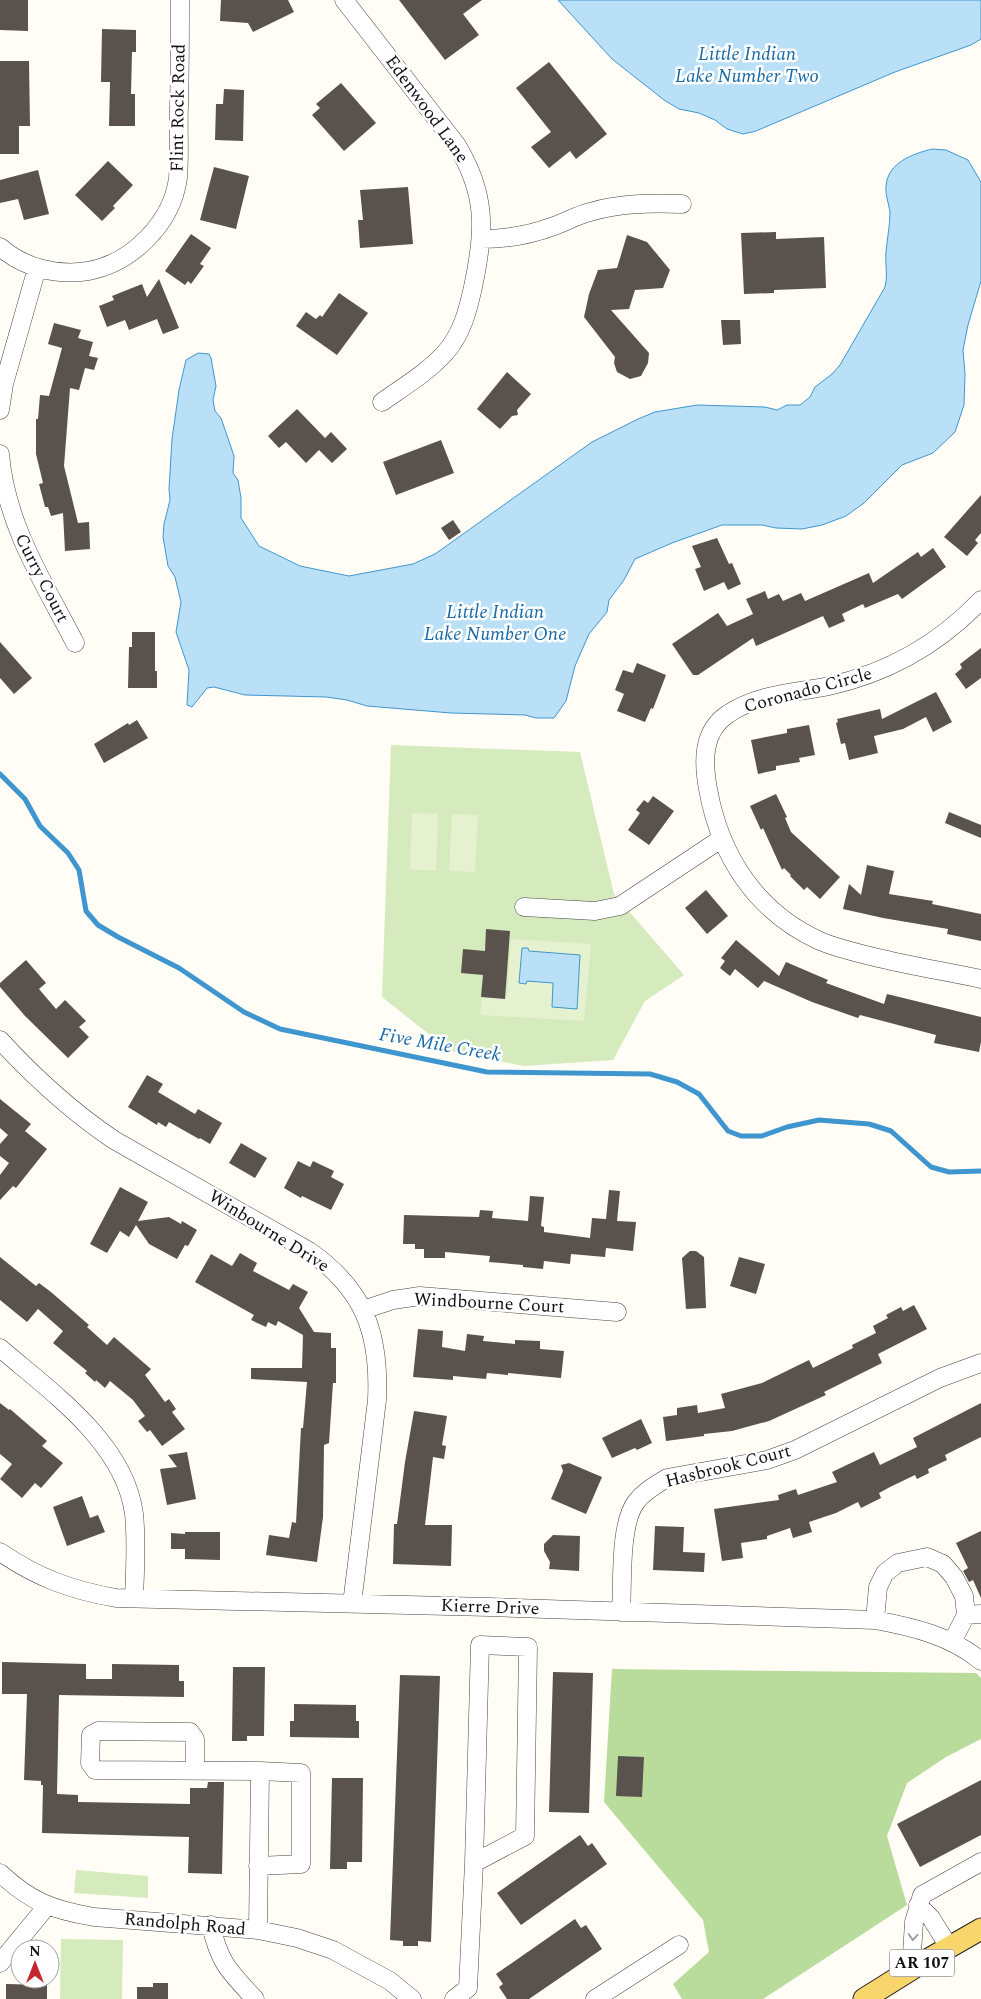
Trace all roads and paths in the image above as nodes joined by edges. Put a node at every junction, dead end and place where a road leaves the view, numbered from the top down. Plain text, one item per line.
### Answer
1 (180, 0) edge
2 (344, 0) edge
3 (682, 204) dead end
4 (482, 239) junction
5 (0, 247) edge
6 (37, 268) junction
7 (382, 402) dead end
8 (0, 410) edge
9 (0, 454) edge
10 (981, 600) edge
11 (75, 643) dead end
12 (721, 839) junction
13 (524, 906) dead end
14 (981, 979) edge
15 (0, 1040) edge
16 (363, 1310) junction
17 (618, 1312) dead end
18 (0, 1348) edge
19 (981, 1363) edge
20 (0, 1552) edge
21 (134, 1598) junction
22 (352, 1604) junction
23 (621, 1612) junction
24 (973, 1615) edge
25 (875, 1620) junction
26 (952, 1642) junction
27 (981, 1661) edge
28 (195, 1770) junction
29 (260, 1771) junction
30 (981, 1862) edge
31 (474, 1863) junction
32 (258, 1866) junction
33 (0, 1873) edge
34 (918, 1904) junction
35 (47, 1906) junction
36 (211, 1926) junction
37 (981, 1929) edge
38 (258, 1930) junction
39 (679, 1945) dead end
40 (949, 1947) junction
41 (0, 1963) edge
42 (911, 1969) junction
43 (374, 1972) junction
44 (472, 1993) edge
45 (256, 1999) edge
46 (392, 1999) edge
47 (412, 1999) edge
48 (454, 1999) edge
49 (595, 1999) edge
50 (864, 1999) edge

1 - 6 street, Flint Rock Road
2 - 4 street, Edenwood Lane
3 - 4 street
4 - 7 street, Edenwood Lane
5 - 6 street, Flint Rock Road
6 - 8 street
9 - 11 street, Curry Court
10 - 12 street, Coronado Circle
12 - 13 street
12 - 14 street, Coronado Circle
15 - 16 street, Winbourne Drive
16 - 17 street, Windbourne Court
16 - 22 street, Winbourne Drive
18 - 21 street
19 - 23 street, Hasbrook Court
20 - 21 street, Kierre Drive
21 - 22 street, Kierre Drive
22 - 23 street, Kierre Drive
23 - 25 street, Kierre Drive
24 - 25 street
24 - 26 street
25 - 26 street, Kierre Drive
26 - 27 street, Kierre Drive
28 - 28 street
28 - 29 street
29 - 32 street
29 - 32 street
30 - 34 street
31 - 31 street
31 - 44 street
32 - 38 street
33 - 35 street, Randolph Road
34 - 40 street
34 -> 42 street
35 - 36 street, Randolph Road
35 - 41 street
36 - 38 street, Randolph Road
36 - 45 street
37 - 40 main road, AR 107
38 - 43 street, Randolph Road
39 - 49 street
40 - 42 main road, AR 107
42 - 50 main road, AR 107
43 - 46 street, Randolph Road
43 - 47 street, Randolph Road
44 - 48 street

